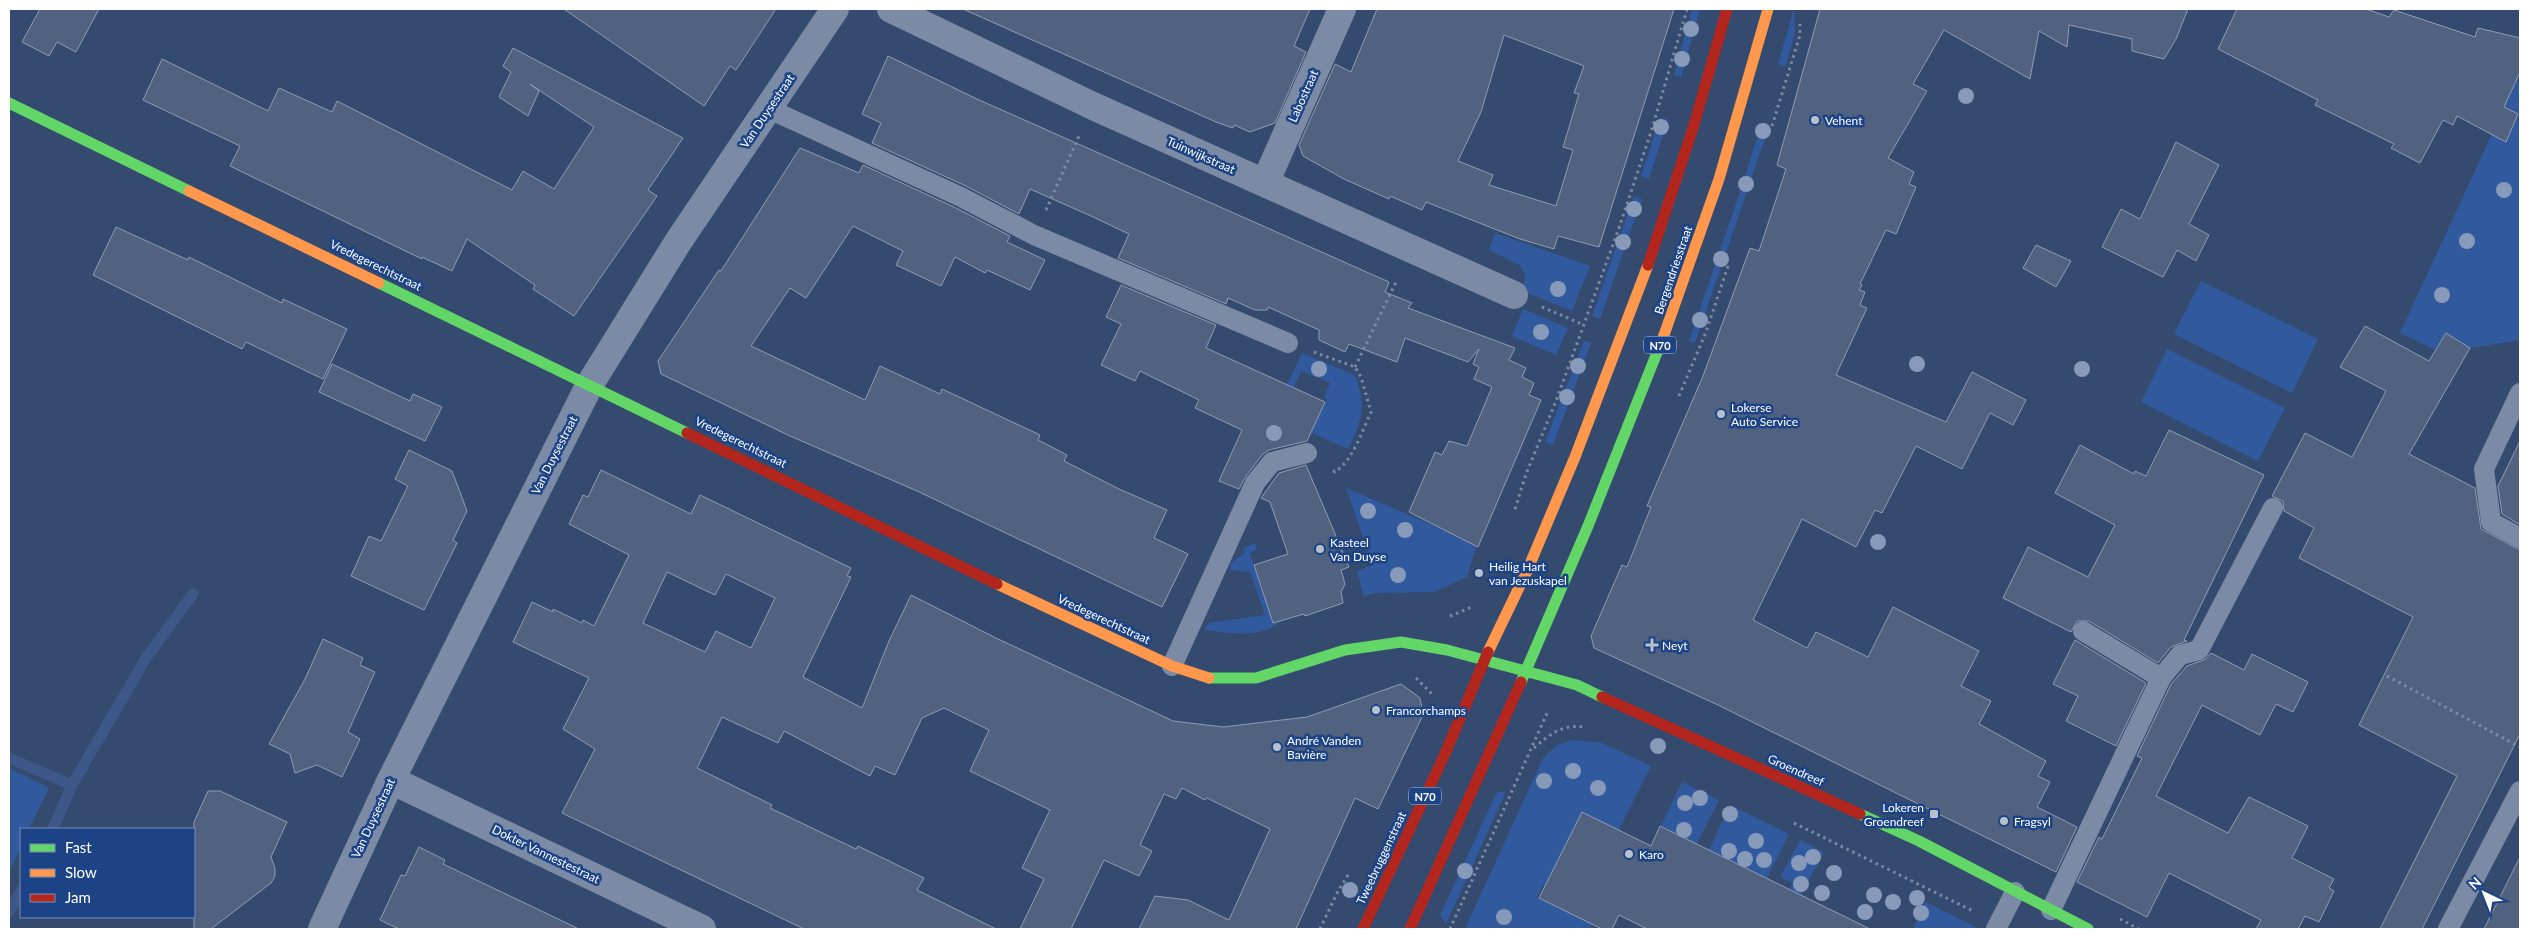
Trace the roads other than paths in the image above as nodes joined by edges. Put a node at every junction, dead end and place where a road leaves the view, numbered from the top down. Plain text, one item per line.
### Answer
1 (835, 9) edge
2 (891, 9) edge
3 (1342, 9) edge
4 (1727, 9) edge
5 (1768, 9) edge
6 (9, 102) edge
7 (769, 109) junction
8 (1265, 183) junction
9 (1514, 295) road end
10 (1288, 343) road end
11 (590, 384) junction
12 (2520, 393) edge
13 (1307, 453) road end
14 (2273, 508) dead end
15 (2520, 538) edge
16 (2083, 632) dead end
17 (1484, 661) junction
18 (1172, 666) junction
19 (1526, 671) junction
20 (2161, 678) junction
21 (391, 780) junction
22 (2520, 791) edge
23 (2015, 892) junction
24 (2051, 910) junction
25 (1998, 926) edge
26 (322, 929) edge
27 (702, 929) edge
28 (1363, 929) edge
29 (1410, 929) edge
30 (2088, 929) edge
31 (2448, 929) edge

1 - 7 street, Van Duysestraat
2 - 8 street, Tuinwijkstraat
3 - 8 street, Labostraat
4 - 17 street, Bergendriesstraat / N70
5 - 19 street, Bergendriesstraat / N70
6 - 11 street, Vredegerechtstraat
7 - 10 lane
7 - 11 street, Van Duysestraat
8 - 9 street, Tuinwijkstraat
11 - 18 street, Vredegerechtstraat
11 - 21 street, Van Duysestraat
12 - 15 lane
13 - 18 lane
14 - 20 lane
16 - 20 lane
17 - 18 street, Vredegerechtstraat
17 - 19 street, Groendreef
17 - 28 street, Tweebruggenstraat / N70
19 - 23 street, Groendreef
19 - 29 street, N70
20 - 24 lane
21 - 26 street, Van Duysestraat
21 - 27 street, Dokter Vannestestraat
22 - 31 lane
23 - 24 street, Groendreef
23 - 25 lane
24 - 30 street, Groendreef

